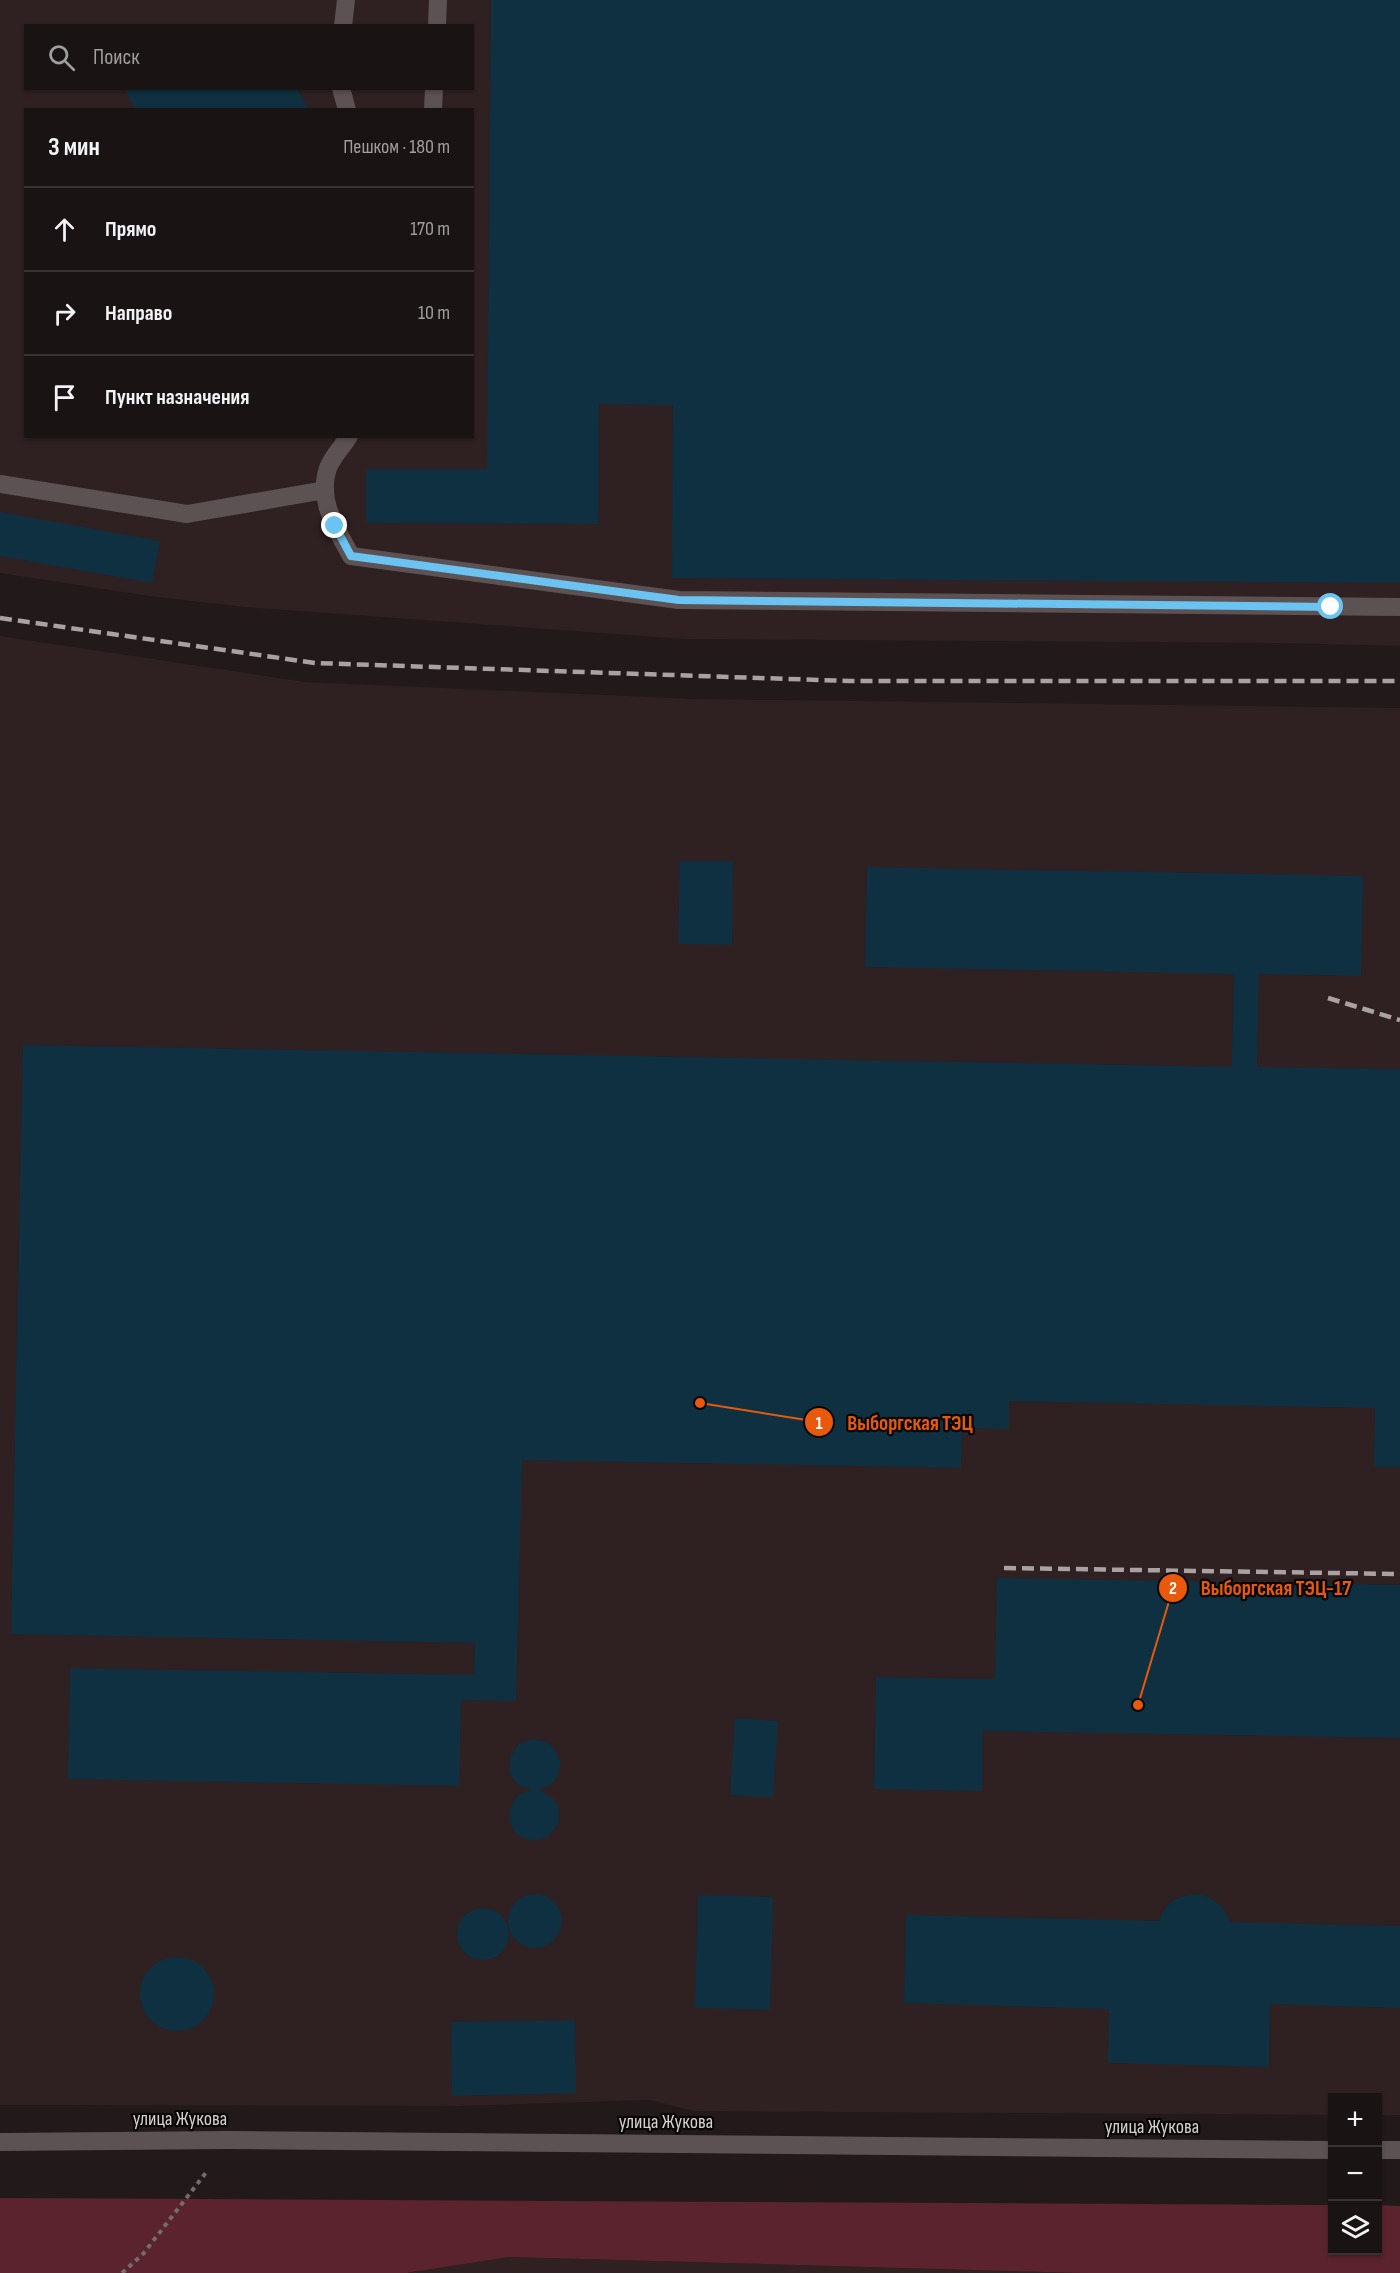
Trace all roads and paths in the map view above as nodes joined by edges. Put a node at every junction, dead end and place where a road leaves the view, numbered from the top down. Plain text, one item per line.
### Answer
1 (346, 0) edge
2 (438, 0) edge
3 (344, 24) edge
4 (437, 24) edge
5 (342, 90) edge
6 (434, 90) edge
7 (346, 108) edge
8 (433, 108) edge
9 (348, 438) edge
10 (0, 484) edge
11 (325, 490) junction
12 (1400, 607) edge
13 (229, 2140) junction
14 (0, 2142) edge
15 (1328, 2150) edge
16 (1382, 2150) edge
17 (1400, 2150) edge
18 (122, 2273) edge

1 - 3 street
2 - 4 street
5 - 7 street
6 - 8 street
9 - 11 street
10 - 11 street
11 - 12 street
13 - 14 street, улица Жукова
13 - 15 street, улица Жукова
13 - 18 path
16 - 17 street

